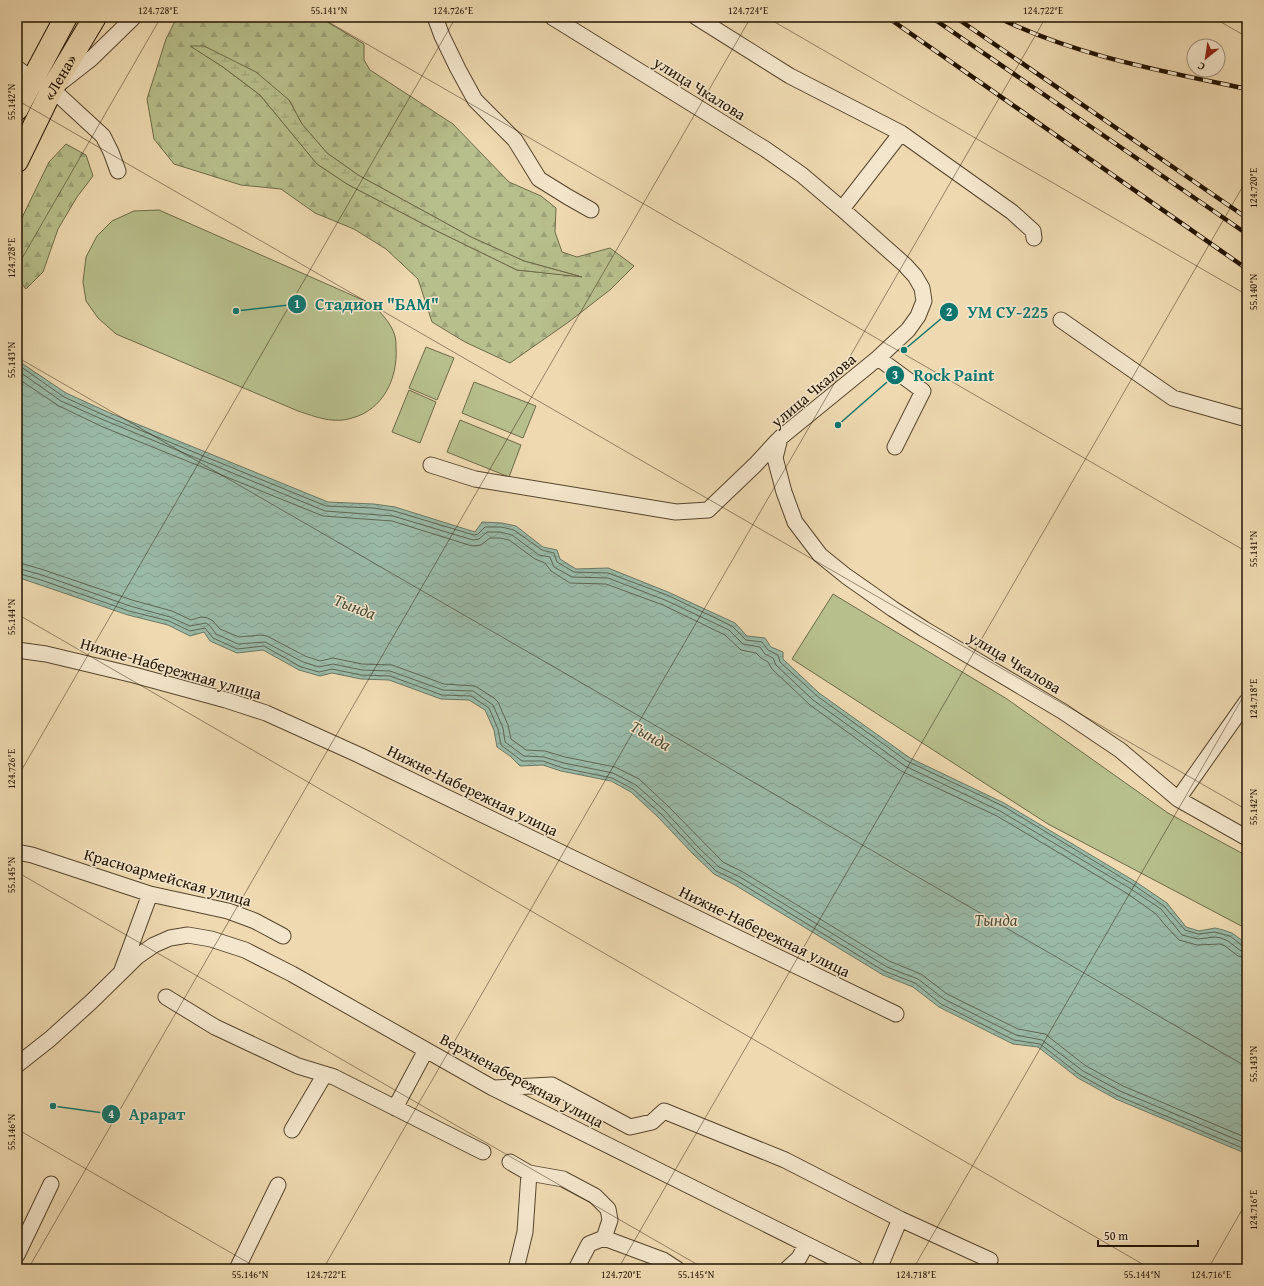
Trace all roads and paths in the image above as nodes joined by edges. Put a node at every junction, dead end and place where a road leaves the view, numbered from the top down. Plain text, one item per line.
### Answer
1 (66, 17) edge
2 (95, 17) edge
3 (134, 17) edge
4 (435, 17) edge
5 (552, 17) edge
6 (696, 17) edge
7 (25, 73) edge
8 (52, 90) junction
9 (17, 109) edge
10 (900, 133) junction
11 (17, 161) edge
12 (118, 171) dead end
13 (842, 209) junction
14 (591, 210) dead end
15 (1034, 238) dead end
16 (1061, 320) dead end
17 (878, 358) junction
18 (1247, 419) edge
19 (780, 438) junction
20 (895, 447) dead end
21 (431, 465) dead end
22 (17, 650) edge
23 (1247, 701) edge
24 (1178, 800) junction
25 (1247, 838) edge
26 (17, 852) edge
27 (150, 894) junction
28 (283, 936) dead end
29 (121, 974) junction
30 (166, 997) dead end
31 (896, 1014) dead end
32 (426, 1050) junction
33 (17, 1065) edge
34 (325, 1074) junction
35 (493, 1088) junction
36 (395, 1108) junction
37 (292, 1130) dead end
38 (483, 1152) dead end
39 (510, 1162) dead end
40 (529, 1173) junction
41 (51, 1184) dead end
42 (278, 1185) dead end
43 (900, 1219) junction
44 (604, 1238) junction
45 (806, 1245) junction
46 (17, 1255) edge
47 (990, 1260) dead end
48 (237, 1269) edge
49 (516, 1269) edge
50 (576, 1269) edge
51 (677, 1269) edge
52 (787, 1269) edge
53 (856, 1269) edge
54 (879, 1269) edge

1 - 7 highway, «Лена»
2 - 8 highway, «Лена»
3 - 8 street
4 - 14 street
5 - 13 street, улица Чкалова
6 - 10 street
7 - 8 street
7 - 9 highway, «Лена»
8 - 11 highway, «Лена»
8 - 12 street
10 - 13 street
10 - 15 street
13 - 17 street, улица Чкалова
16 - 18 street
17 - 19 street, улица Чкалова
17 - 20 street
19 - 21 street
19 - 24 street, улица Чкалова
22 - 31 street, Нижне-Набережная улица
23 - 24 street
24 - 25 street, улица Чкалова
26 - 27 street, Красноармейская улица
27 - 28 street, Красноармейская улица
27 - 29 street
29 - 32 street, Верхненабережная улица
29 - 33 street
30 - 34 street
32 - 35 street, Верхненабережная улица
32 - 36 street
34 - 36 street
34 - 37 street
35 - 43 street
35 - 45 street, Верхненабережная улица
36 - 38 street
39 - 40 street
40 - 44 street
40 - 49 street
41 - 46 street
42 - 48 street
43 - 47 street
43 - 54 street
44 - 50 street
44 - 51 street
45 - 52 street
45 - 53 street, Верхненабережная улица

